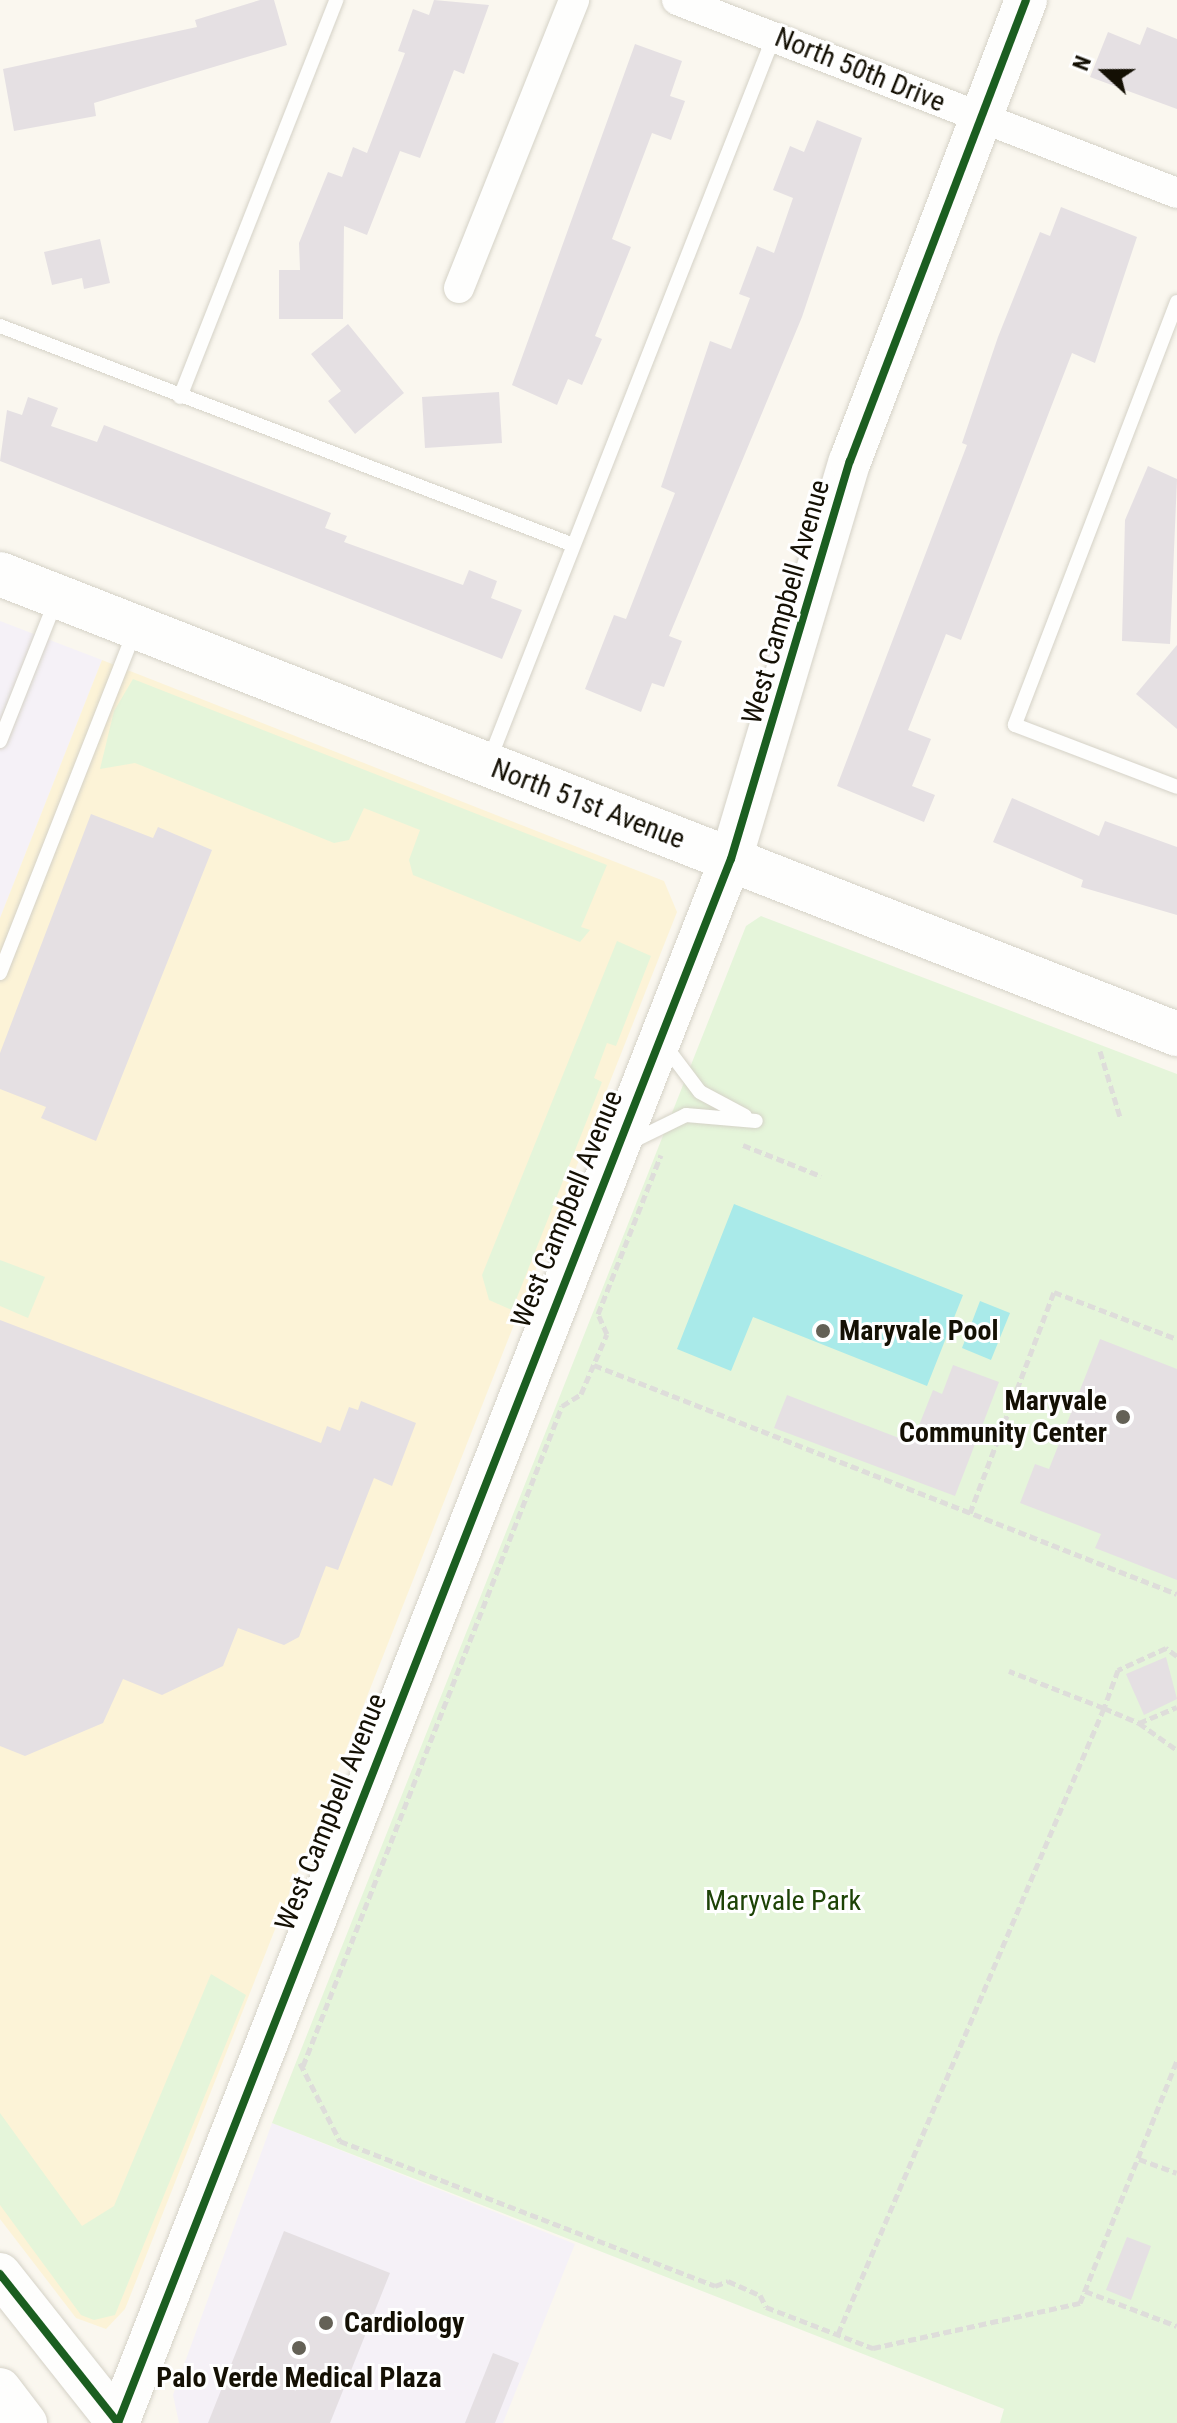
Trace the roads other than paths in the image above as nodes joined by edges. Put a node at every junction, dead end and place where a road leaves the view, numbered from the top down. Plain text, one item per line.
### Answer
1 (336, 0) edge
2 (574, 0) edge
3 (677, 0) edge
4 (1026, 0) edge
5 (774, 36) junction
6 (981, 117) junction
7 (1177, 193) edge
8 (459, 288) dead end
9 (1177, 302) edge
10 (0, 326) edge
11 (180, 397) junction
12 (571, 544) junction
13 (0, 574) edge
14 (57, 596) junction
15 (137, 628) junction
16 (0, 741) edge
17 (488, 765) junction
18 (1177, 787) edge
19 (731, 859) junction
20 (0, 973) edge
21 (1177, 1034) edge
22 (660, 1035) junction
23 (610, 1158) junction
24 (0, 2274) edge
25 (0, 2389) edge
26 (26, 2423) edge
27 (118, 2423) edge

1 - 11 lane
2 - 8 street
3 - 5 street, North 50th Drive
4 - 6 street, West Campbell Avenue
5 - 6 street, North 50th Drive
5 - 12 lane
6 - 7 street, North 50th Drive
6 - 19 street, West Campbell Avenue
9 - 18 lane
10 - 11 lane
11 - 12 lane
12 - 17 lane
13 - 14 main road, North 51st Avenue
14 - 15 main road, North 51st Avenue
14 - 16 lane
15 - 17 main road, North 51st Avenue
15 - 20 lane
17 - 19 main road, North 51st Avenue
19 - 21 main road, North 51st Avenue
19 - 22 street, West Campbell Avenue
22 - 23 street, West Campbell Avenue
22 - 23 lane
23 - 27 street, West Campbell Avenue
24 - 27 street
25 - 26 street

